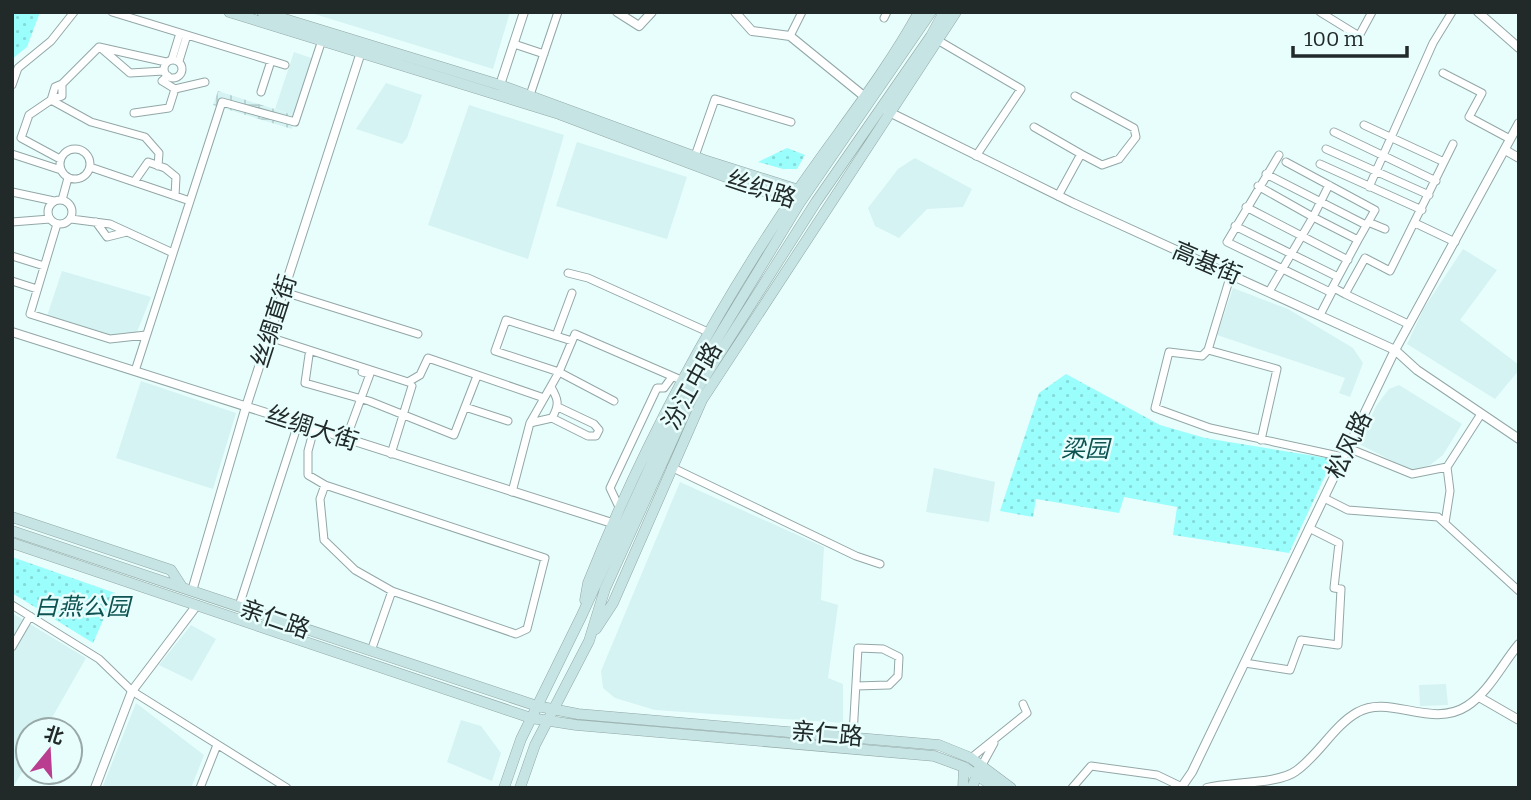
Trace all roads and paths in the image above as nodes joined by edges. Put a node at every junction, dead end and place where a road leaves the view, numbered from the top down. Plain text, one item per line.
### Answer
1 (74, 12) edge
2 (112, 12) edge
3 (229, 12) edge
4 (262, 12) edge
5 (524, 12) edge
6 (558, 12) edge
7 (617, 12) edge
8 (652, 12) edge
9 (736, 12) edge
10 (802, 12) edge
11 (919, 12) edge
12 (931, 12) edge
13 (944, 12) edge
14 (956, 12) edge
15 (1320, 12) edge
16 (1372, 12) edge
17 (1452, 12) edge
18 (1478, 12) edge
19 (184, 34) junction
20 (790, 36) junction
21 (935, 39) junction
22 (322, 40) junction
23 (513, 44) junction
24 (99, 47) junction
25 (1519, 48) edge
26 (361, 52) junction
27 (544, 54) junction
28 (172, 61) junction
29 (271, 61) junction
30 (285, 65) dead end
31 (1443, 73) dead end
32 (166, 74) junction
33 (205, 82) dead end
34 (12, 85) edge
35 (500, 85) junction
36 (175, 89) junction
37 (261, 92) dead end
38 (530, 95) junction
39 (1075, 96) dead end
40 (865, 97) junction
41 (51, 100) junction
42 (882, 107) junction
43 (134, 113) dead end
44 (891, 113) junction
45 (791, 122) dead end
46 (1519, 123) edge
47 (1364, 125) dead end
48 (1034, 127) dead end
49 (1334, 132) dead end
50 (17, 137) edge
51 (1389, 137) junction
52 (1510, 139) junction
53 (1453, 144) dead end
54 (1326, 149) dead end
55 (1505, 150) junction
56 (12, 154) edge
57 (1081, 154) junction
58 (1279, 155) dead end
59 (695, 156) junction
60 (976, 156) junction
61 (1381, 156) junction
62 (1519, 158) edge
63 (61, 159) junction
64 (1286, 162) dead end
65 (1444, 162) junction
66 (1320, 164) dead end
67 (158, 166) junction
68 (90, 167) junction
69 (61, 170) junction
70 (1376, 171) junction
71 (1266, 174) junction
72 (68, 178) junction
73 (1436, 181) junction
74 (134, 182) junction
75 (1329, 185) junction
76 (1258, 186) junction
77 (1369, 187) junction
78 (803, 191) junction
79 (12, 192) edge
80 (1429, 195) junction
81 (175, 196) junction
82 (1058, 196) junction
83 (58, 201) junction
84 (190, 201) junction
85 (816, 202) junction
86 (1321, 202) junction
87 (794, 207) junction
88 (1245, 207) junction
89 (1422, 210) junction
90 (1313, 218) junction
91 (71, 219) junction
92 (12, 222) edge
93 (53, 222) junction
94 (96, 222) junction
95 (1415, 223) junction
96 (1367, 224) junction
97 (1235, 226) junction
98 (1385, 229) dead end
99 (127, 232) junction
100 (1303, 237) junction
101 (1358, 240) junction
102 (1455, 242) junction
103 (173, 253) junction
104 (1292, 253) junction
105 (12, 256) edge
106 (1348, 260) junction
107 (44, 265) junction
108 (1283, 269) junction
109 (568, 273) dead end
110 (1231, 274) junction
111 (1338, 277) junction
112 (12, 281) edge
113 (37, 289) junction
114 (1270, 290) junction
115 (284, 292) junction
116 (572, 293) dead end
117 (1345, 294) junction
118 (1320, 315) junction
119 (1408, 324) junction
120 (12, 332) edge
121 (708, 332) junction
122 (418, 334) dead end
123 (146, 335) junction
124 (556, 336) junction
125 (269, 337) junction
126 (572, 341) junction
127 (288, 347) dead end
128 (1395, 349) junction
129 (1208, 350) junction
130 (309, 355) junction
131 (135, 372) junction
132 (559, 372) junction
133 (477, 376) junction
134 (677, 378) junction
135 (412, 386) dead end
136 (551, 387) junction
137 (544, 398) junction
138 (361, 399) junction
139 (614, 401) dead end
140 (246, 407) junction
141 (465, 407) junction
142 (558, 407) junction
143 (1481, 414) junction
144 (404, 415) junction
145 (552, 418) junction
146 (508, 421) dead end
147 (530, 423) junction
148 (298, 424) junction
149 (314, 429) junction
150 (345, 439) junction
151 (1519, 439) edge
152 (1262, 440) junction
153 (1348, 448) junction
154 (391, 454) junction
155 (1343, 457) junction
156 (671, 467) junction
157 (1447, 467) junction
158 (325, 485) junction
159 (512, 492) junction
160 (1324, 498) junction
161 (619, 507) junction
162 (12, 517) edge
163 (612, 523) junction
164 (1445, 523) junction
165 (1309, 528) junction
166 (12, 531) edge
167 (12, 543) edge
168 (880, 564) dead end
169 (187, 589) junction
170 (392, 591) junction
171 (1519, 591) edge
172 (12, 605) edge
173 (197, 605) junction
174 (239, 607) junction
175 (30, 616) junction
176 (582, 617) junction
177 (589, 641) junction
178 (1519, 644) edge
179 (12, 648) edge
180 (372, 651) junction
181 (1245, 663) junction
182 (856, 686) junction
183 (132, 691) junction
184 (1479, 697) junction
185 (1023, 704) dead end
186 (537, 706) junction
187 (555, 709) junction
188 (531, 718) junction
189 (1519, 719) edge
190 (548, 722) junction
191 (853, 735) junction
192 (996, 739) junction
193 (217, 745) junction
194 (968, 763) junction
195 (979, 769) junction
196 (504, 785) edge
197 (95, 788) edge
198 (200, 788) edge
199 (287, 788) edge
200 (520, 788) edge
201 (963, 788) edge
202 (972, 788) edge
203 (996, 788) edge
204 (1011, 788) edge
205 (1072, 788) edge
206 (1184, 788) edge
207 (1207, 788) edge

1 - 34 street
2 - 19 street
3 - 22 main road
4 - 35 main road, 丝织路
5 - 23 street
6 - 27 street
7 - 8 street
9 - 20 street
10 - 20 street
11 - 40 main road
12 - 78 main road, 汾江中路
13 - 21 main road, 汾江中路
14 - 21 main road
15 - 16 street
17 - 51 street
18 - 25 street
19 - 28 street
19 - 29 street
20 - 40 street
21 - 42 main road, 汾江中路
21 - 44 main road
21 - 60 street
22 - 26 main road
22 - 84 street
23 - 27 street
23 - 35 street
24 - 28 street
24 - 32 street
24 - 41 street
26 - 87 main road
26 - 115 street, 丝绸直街
27 - 38 street
28 - 32 street
28 - 32 street
29 - 30 street
29 - 37 street
31 - 52 street
32 - 36 street
33 - 36 street
35 - 38 main road, 丝织路
36 - 43 street
38 - 59 main road, 丝织路
39 - 57 street
40 - 78 main road
41 - 50 street
41 - 67 street
42 - 44 street, 高基街
42 - 85 main road, 汾江中路
44 - 60 street, 高基街
44 - 156 main road
45 - 59 street
46 - 52 street, 松风路
47 - 51 street
48 - 57 street
49 - 61 street
50 - 63 street
51 - 61 street
51 - 65 street
52 - 55 street, 松风路
53 - 65 street
54 - 70 street
55 - 62 street
55 - 102 street, 松风路
56 - 69 street
57 - 82 street
58 - 71 street
59 - 78 main road, 丝织路
60 - 82 street, 高基街
61 - 70 street
61 - 73 street
63 - 68 street
63 - 69 street
64 - 75 street
65 - 73 street
66 - 77 street
67 - 74 street
67 - 81 street
68 - 72 street
68 - 74 street
69 - 72 street
70 - 77 street
70 - 80 street
71 - 76 street
71 - 86 street
72 - 83 street
73 - 80 street
74 - 81 street
75 - 86 street
75 - 96 street
76 - 88 street
76 - 90 street
77 - 89 street
78 - 85 main road, 丝织路
78 - 87 main road, 汾江中路
79 - 83 street
80 - 89 street
81 - 84 street
82 - 110 street, 高基街
83 - 91 street
83 - 93 street
84 - 103 street
85 - 87 main road, 丝织路
85 - 177 main road, 汾江中路
86 - 90 street
86 - 96 street
87 - 121 main road
87 - 176 main road, 汾江中路
88 - 97 street
88 - 100 street
89 - 95 street
90 - 100 street
90 - 101 street
91 - 93 street
91 - 94 street
92 - 93 street
93 - 107 street
94 - 99 street
94 - 99 street
95 - 102 street
95 - 117 street
96 - 98 street
96 - 101 street
97 - 104 street
97 - 108 street
99 - 103 street
100 - 104 street
100 - 106 street
101 - 106 street
102 - 119 street, 松风路
103 - 123 street
104 - 108 street
104 - 111 street
105 - 107 street
106 - 111 street
107 - 113 street
108 - 111 street
108 - 114 street
109 - 121 street
110 - 114 street, 高基街
110 - 129 street
112 - 113 street
113 - 123 street
114 - 118 street, 高基街
115 - 122 street
115 - 125 street, 丝绸直街
116 - 124 street
117 - 118 street
117 - 119 street
118 - 128 street, 高基街
119 - 128 street, 松风路
120 - 131 street, 丝绸大街
121 - 134 main road
123 - 131 street
124 - 126 street
124 - 132 street
125 - 133 street
125 - 140 street, 丝绸直街
126 - 132 street
126 - 134 street
127 - 130 street
128 - 143 street, 高基街
128 - 153 street, 松风路
129 - 152 street
129 - 152 street
130 - 138 street
130 - 138 street
131 - 140 street, 丝绸大街
132 - 136 street
132 - 139 street
133 - 137 street
133 - 141 street
134 - 161 main road
134 - 161 street
135 - 144 street
136 - 137 street
136 - 142 street
137 - 147 street
138 - 144 street
138 - 150 street
140 - 148 street, 丝绸大街
140 - 169 street, 丝绸直街
141 - 144 street
141 - 146 street
142 - 145 street
142 - 145 street
143 - 151 street, 高基街
143 - 157 street
144 - 154 street
145 - 147 street
147 - 159 street
148 - 149 street, 丝绸大街
148 - 174 street
149 - 150 street, 丝绸大街
149 - 158 street
150 - 154 street, 丝绸大街
152 - 155 street
153 - 155 street, 松风路
153 - 157 street
154 - 159 street, 丝绸大街
155 - 160 street, 松风路
156 - 168 street
156 - 177 main road
157 - 164 street
158 - 170 street
158 - 170 street
159 - 163 street, 丝绸大街
160 - 164 street
160 - 165 street, 松风路
161 - 163 main road
162 - 169 main road
163 - 176 main road
164 - 171 street
165 - 181 street, 松风路
165 - 181 street
166 - 169 main road, 亲仁路
167 - 173 main road, 亲仁路
169 - 174 main road, 亲仁路
170 - 180 street
172 - 175 street
173 - 183 street
173 - 188 main road, 亲仁路
174 - 180 main road, 亲仁路
175 - 179 street
175 - 183 street
176 - 186 main road, 汾江中路
177 - 187 main road, 汾江中路
178 - 184 street
180 - 186 main road, 亲仁路
181 - 206 street, 松风路
182 - 182 street
182 - 191 street
183 - 193 street
183 - 197 street
184 - 189 street
184 - 207 street
185 - 192 street
186 - 187 main road, 亲仁路
186 - 188 main road, 汾江中路
187 - 190 main road, 汾江中路
187 - 191 main road, 亲仁路
188 - 190 main road, 亲仁路
188 - 196 main road, 汾江中路
190 - 194 main road, 亲仁路
190 - 200 main road, 汾江中路
191 - 194 main road, 亲仁路
192 - 194 street
192 - 195 street
193 - 198 street
193 - 199 street
194 - 195 main road
194 - 201 main road
195 - 202 main road
195 - 203 main road
195 - 204 main road
205 - 206 street

